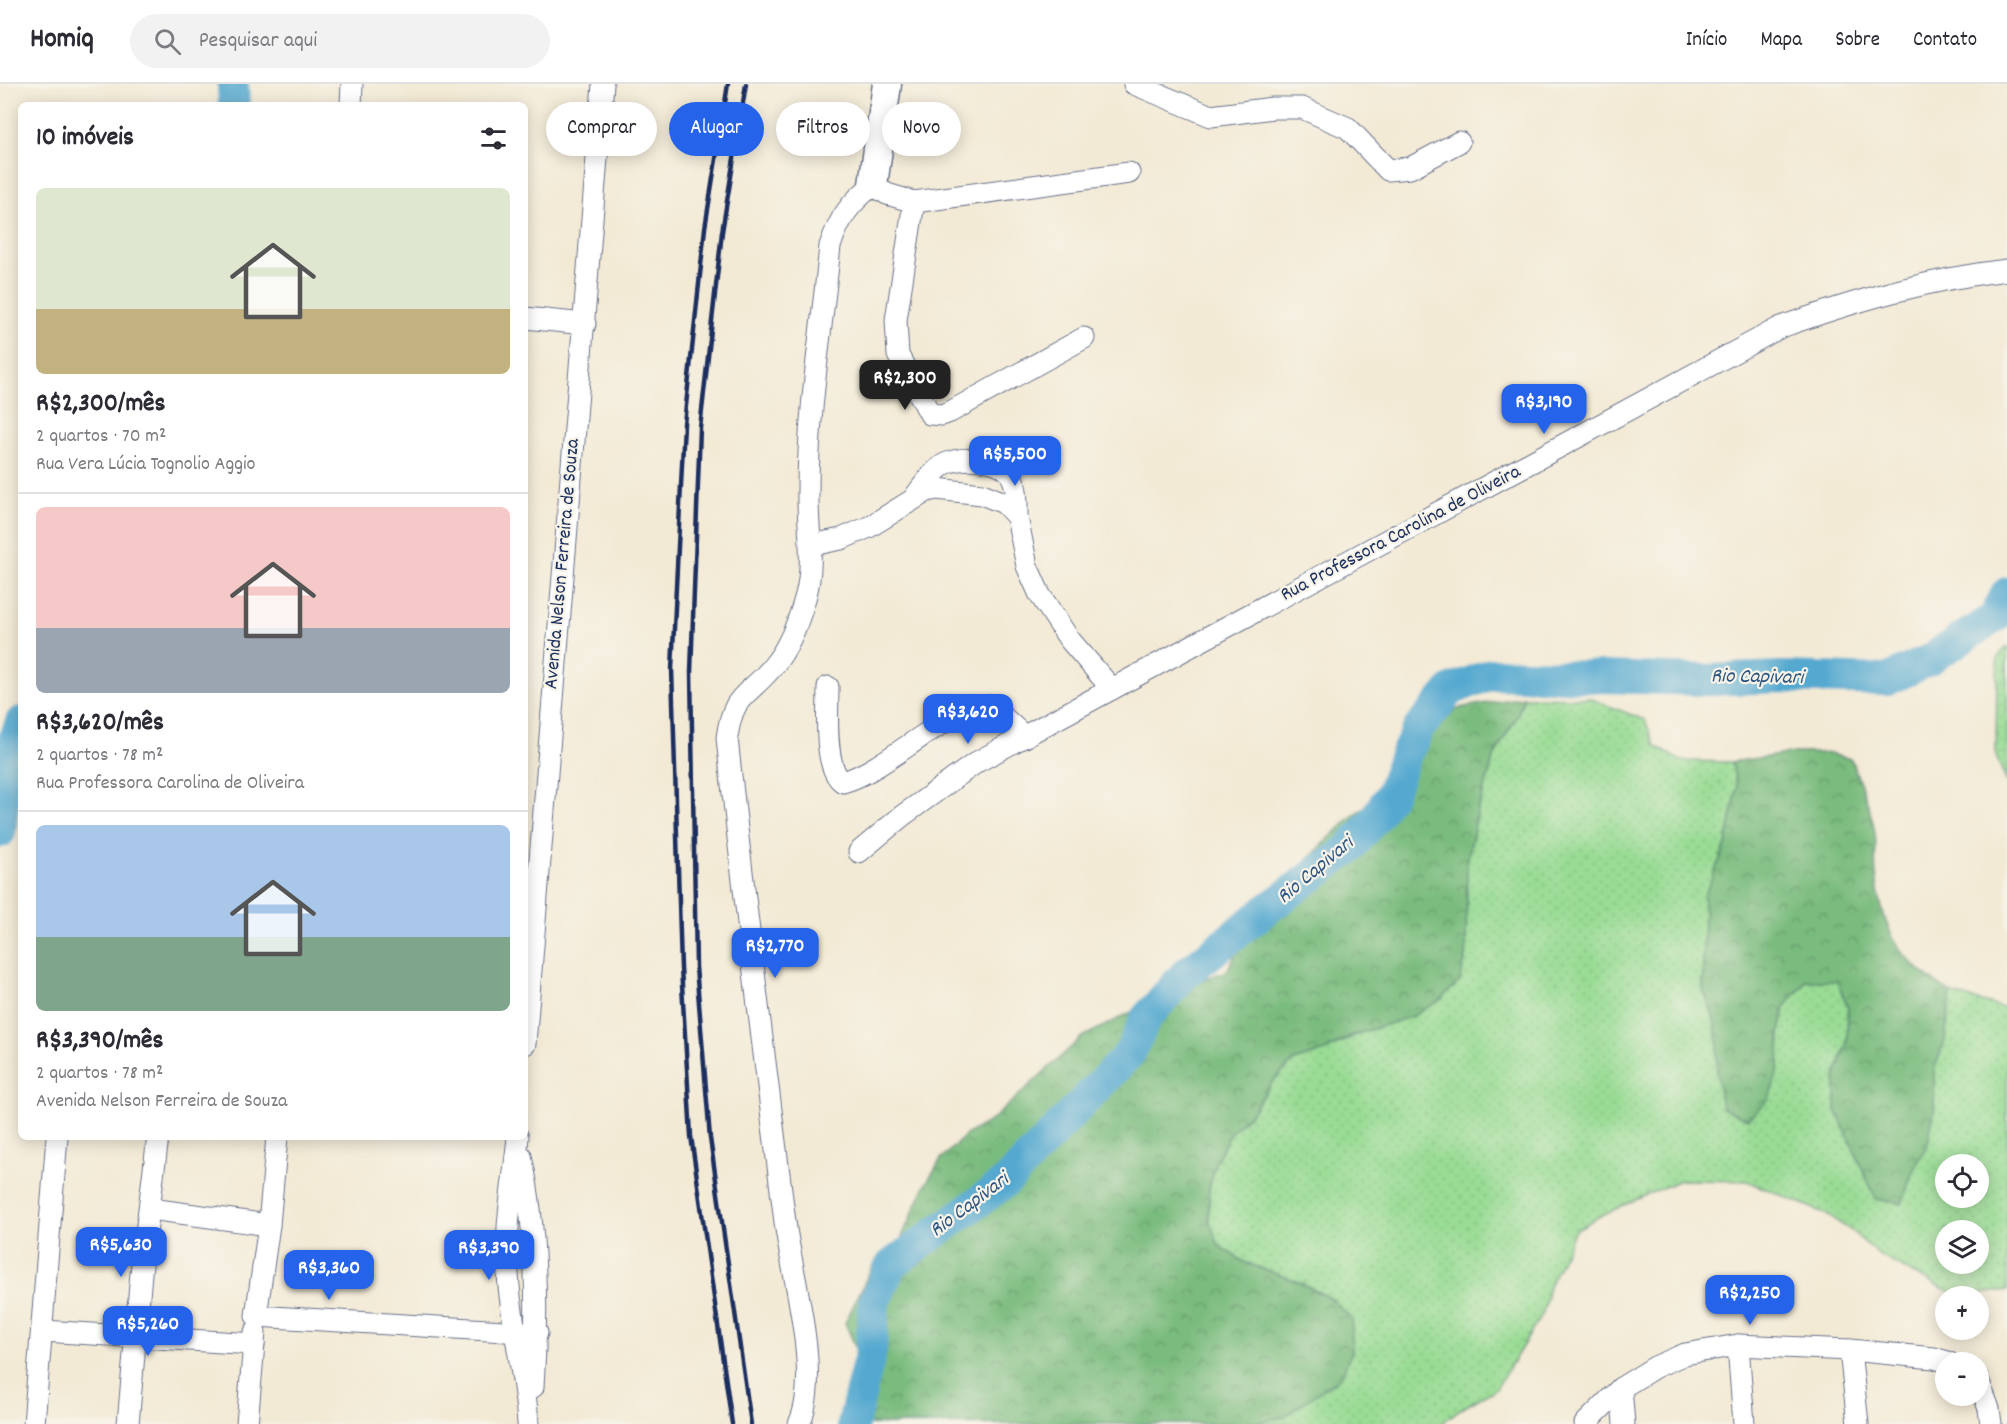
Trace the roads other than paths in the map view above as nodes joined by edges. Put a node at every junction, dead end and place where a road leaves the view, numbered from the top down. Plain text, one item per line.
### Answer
1 (352, 84) edge
2 (603, 84) edge
3 (887, 84) edge
4 (1134, 84) edge
5 (351, 102) edge
6 (1459, 142) dead end
7 (1129, 173) dead end
8 (873, 185) junction
9 (914, 202) junction
10 (2007, 270) edge
11 (528, 318) edge
12 (585, 324) junction
13 (1084, 338) dead end
14 (916, 496) junction
15 (1017, 517) junction
16 (812, 545) junction
17 (828, 687) dead end
18 (1112, 689) junction
19 (1025, 737) junction
20 (859, 852) dead end
21 (528, 1005) edge
22 (57, 1140) edge
23 (158, 1140) edge
24 (277, 1140) edge
25 (518, 1140) edge
26 (518, 1140) edge
27 (150, 1209) junction
28 (269, 1225) junction
29 (256, 1316) junction
30 (43, 1331) junction
31 (514, 1331) junction
32 (537, 1333) junction
33 (136, 1337) junction
34 (254, 1344) junction
35 (1738, 1345) junction
36 (1850, 1350) junction
37 (1935, 1360) edge
38 (1621, 1388) junction
39 (34, 1424) edge
40 (128, 1424) edge
41 (247, 1424) edge
42 (529, 1424) edge
43 (799, 1424) edge
44 (1585, 1424) edge
45 (1624, 1424) edge
46 (1744, 1424) edge
47 (1858, 1424) edge

1 - 5 street
2 - 12 street, Avenida Nelson Ferreira de Souza
3 - 8 street
4 - 6 street
7 - 9 street
8 - 9 street
8 - 16 street
9 - 13 street
10 - 18 street, Rua Professora Carolina de Oliveira
11 - 12 street
12 - 21 street, Avenida Nelson Ferreira de Souza
14 - 15 street
14 - 15 street
14 - 16 street
15 - 18 street
16 - 43 street
17 - 19 street
18 - 19 street, Rua Professora Carolina de Oliveira
19 - 20 street, Rua Professora Carolina de Oliveira
22 - 30 street
23 - 27 street
24 - 28 street
25 - 31 street
26 - 32 street
27 - 28 street
27 - 33 street
28 - 29 street
29 - 31 street
29 - 34 street
30 - 33 street
30 - 39 street
31 - 32 street
31 - 42 street
32 - 42 street
33 - 34 street
33 - 40 street
34 - 41 street
35 - 36 street
35 - 38 street
35 - 46 street
36 - 37 street
36 - 47 street
38 - 44 street
38 - 45 street

